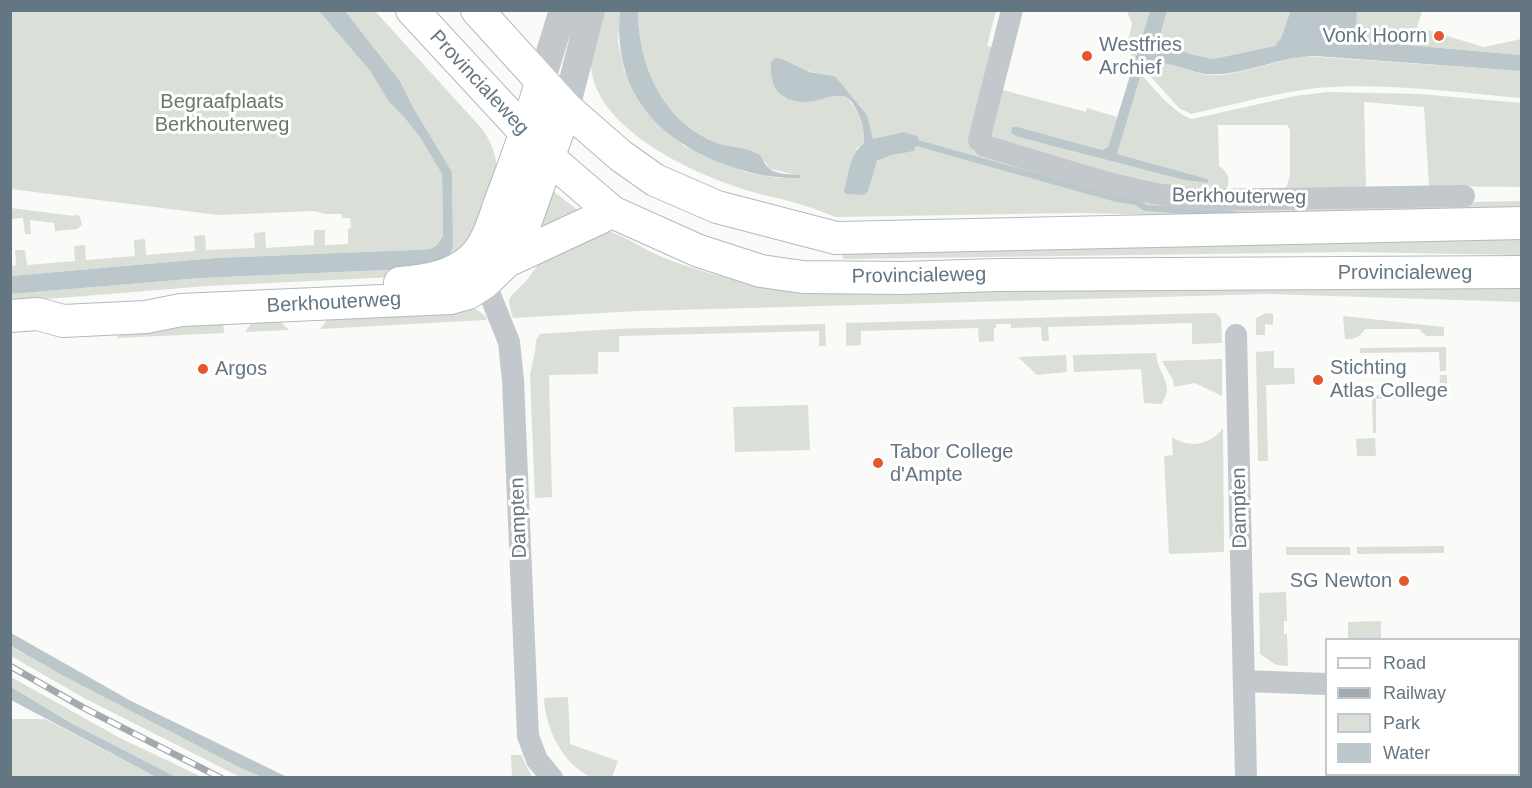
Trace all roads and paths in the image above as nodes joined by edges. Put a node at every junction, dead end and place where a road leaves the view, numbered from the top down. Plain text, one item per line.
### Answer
1 (412, 10) edge
2 (477, 10) edge
3 (563, 10) edge
4 (591, 10) edge
5 (1012, 10) edge
6 (542, 82) junction
7 (566, 108) junction
8 (526, 134) junction
9 (548, 157) junction
10 (1464, 196) dead end
11 (612, 212) junction
12 (1521, 223) edge
13 (507, 261) junction
14 (479, 270) junction
15 (1521, 272) edge
16 (24, 315) edge
17 (1236, 335) dead end
18 (1244, 681) junction
19 (1325, 684) edge
20 (552, 777) edge
21 (1246, 777) edge

1 - 8 main road, Provincialeweg
2 - 6 main road, Provincialeweg
3 - 6 street
4 - 7 street
5 - 10 street, Berkhouterweg
6 - 7 main road, Provincialeweg
6 - 8 main road, Berkhouterweg
7 - 9 main road, Berkhouterweg
7 - 12 main road, Provincialeweg
8 - 9 main road, Provincialeweg
8 - 14 main road, Berkhouterweg
9 - 11 main road, Provincialeweg
9 - 13 main road, Berkhouterweg
11 - 13 main road
11 - 15 main road, Provincialeweg
13 - 14 main road, Berkhouterweg
14 - 16 main road, Berkhouterweg
14 - 20 street, Dampten
17 - 18 street, Dampten
18 - 19 street
18 - 21 street, Dampten

